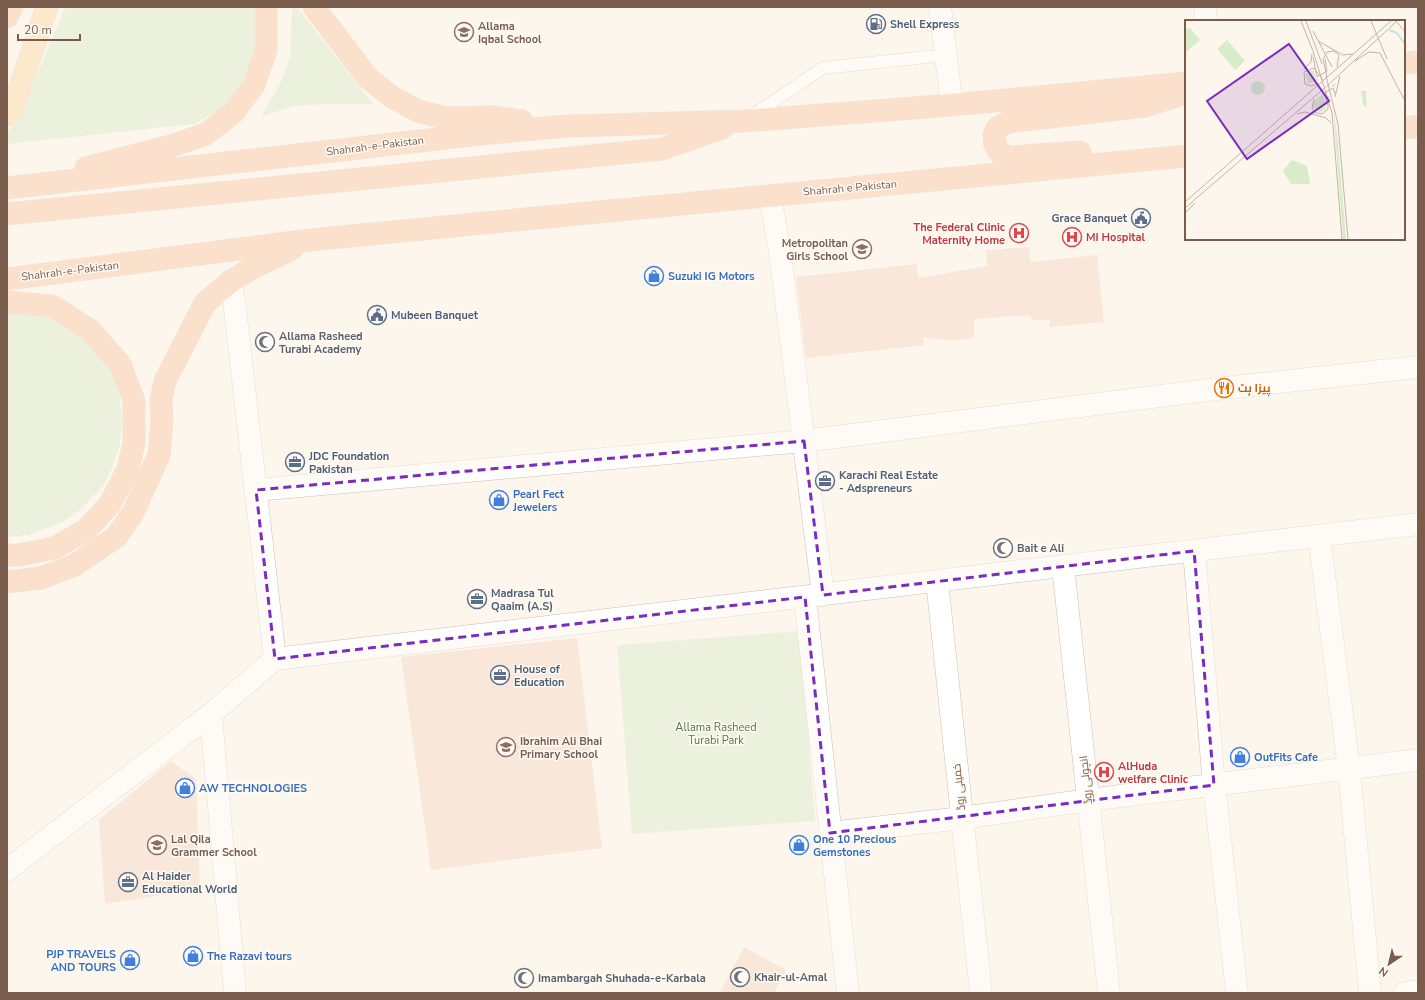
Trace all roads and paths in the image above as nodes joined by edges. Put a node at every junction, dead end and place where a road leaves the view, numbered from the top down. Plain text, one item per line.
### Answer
1 (12, 7) edge
2 (46, 7) edge
3 (266, 7) edge
4 (314, 7) edge
5 (940, 7) edge
6 (1205, 7) edge
7 (7, 17) edge
8 (1206, 20) edge
9 (945, 55) junction
10 (1418, 62) edge
11 (1405, 63) edge
12 (1185, 83) edge
13 (1185, 93) edge
14 (952, 105) junction
15 (7, 114) edge
16 (744, 121) junction
17 (568, 126) junction
18 (1418, 126) edge
19 (1405, 128) edge
20 (1178, 157) edge
21 (7, 188) edge
22 (770, 196) junction
23 (7, 214) edge
24 (514, 220) joint
25 (310, 240) junction
26 (7, 279) edge
27 (231, 281) junction
28 (7, 302) edge
29 (1418, 367) edge
30 (804, 441) junction
31 (256, 490) junction
32 (1418, 524) edge
33 (1319, 536) junction
34 (1194, 551) junction
35 (7, 555) edge
36 (1063, 566) junction
37 (937, 581) junction
38 (7, 582) edge
39 (814, 596) junction
40 (275, 659) junction
41 (211, 714) junction
42 (1418, 760) edge
43 (1349, 769) junction
44 (1214, 785) junction
45 (1088, 800) junction
46 (962, 818) junction
47 (830, 833) junction
48 (7, 870) edge
49 (1418, 992) edge
50 (235, 993) edge
51 (848, 993) edge
52 (981, 993) edge
53 (1109, 993) edge
54 (1237, 993) edge
55 (1370, 993) edge
56 (1405, 993) edge

1 - 7 highway
2 - 15 main road
3 - 21 highway
4 - 17 highway
5 - 9 street
6 - 8 street
9 - 14 street
9 - 16 lane
10 - 11 highway
12 - 14 highway
13 - 20 highway
14 - 16 highway
16 - 17 highway, Shahrah-e-Pakistan
16 - 23 highway
17 - 21 highway, Shahrah-e-Pakistan
18 - 19 highway
20 - 22 highway, Shahrah e Pakistan
22 - 24 highway, Shahrah e Pakistan
22 - 30 street
24 - 25 highway, Shahrah-e-Pakistan
25 - 26 highway, Shahrah-e-Pakistan
25 - 27 highway
27 - 31 street
27 - 38 highway
28 - 35 highway
29 - 30 street
30 - 31 street
30 - 39 street
31 - 40 street
32 - 33 street
33 - 34 street
33 - 43 street
34 - 36 street
34 - 44 street
36 - 37 street
36 - 45 street, انچولی روڈ
37 - 39 street
37 - 46 street, خمینی روڈ
39 - 40 street
39 - 47 street
40 - 41 street
41 - 48 street
41 - 50 street
42 - 43 street
43 - 44 street
43 - 55 street
44 - 45 street
44 - 54 street
45 - 46 street
45 - 53 street, انچولی روڈ
46 - 47 street
46 - 52 street, خمینی روڈ
47 - 51 street
49 - 56 street

